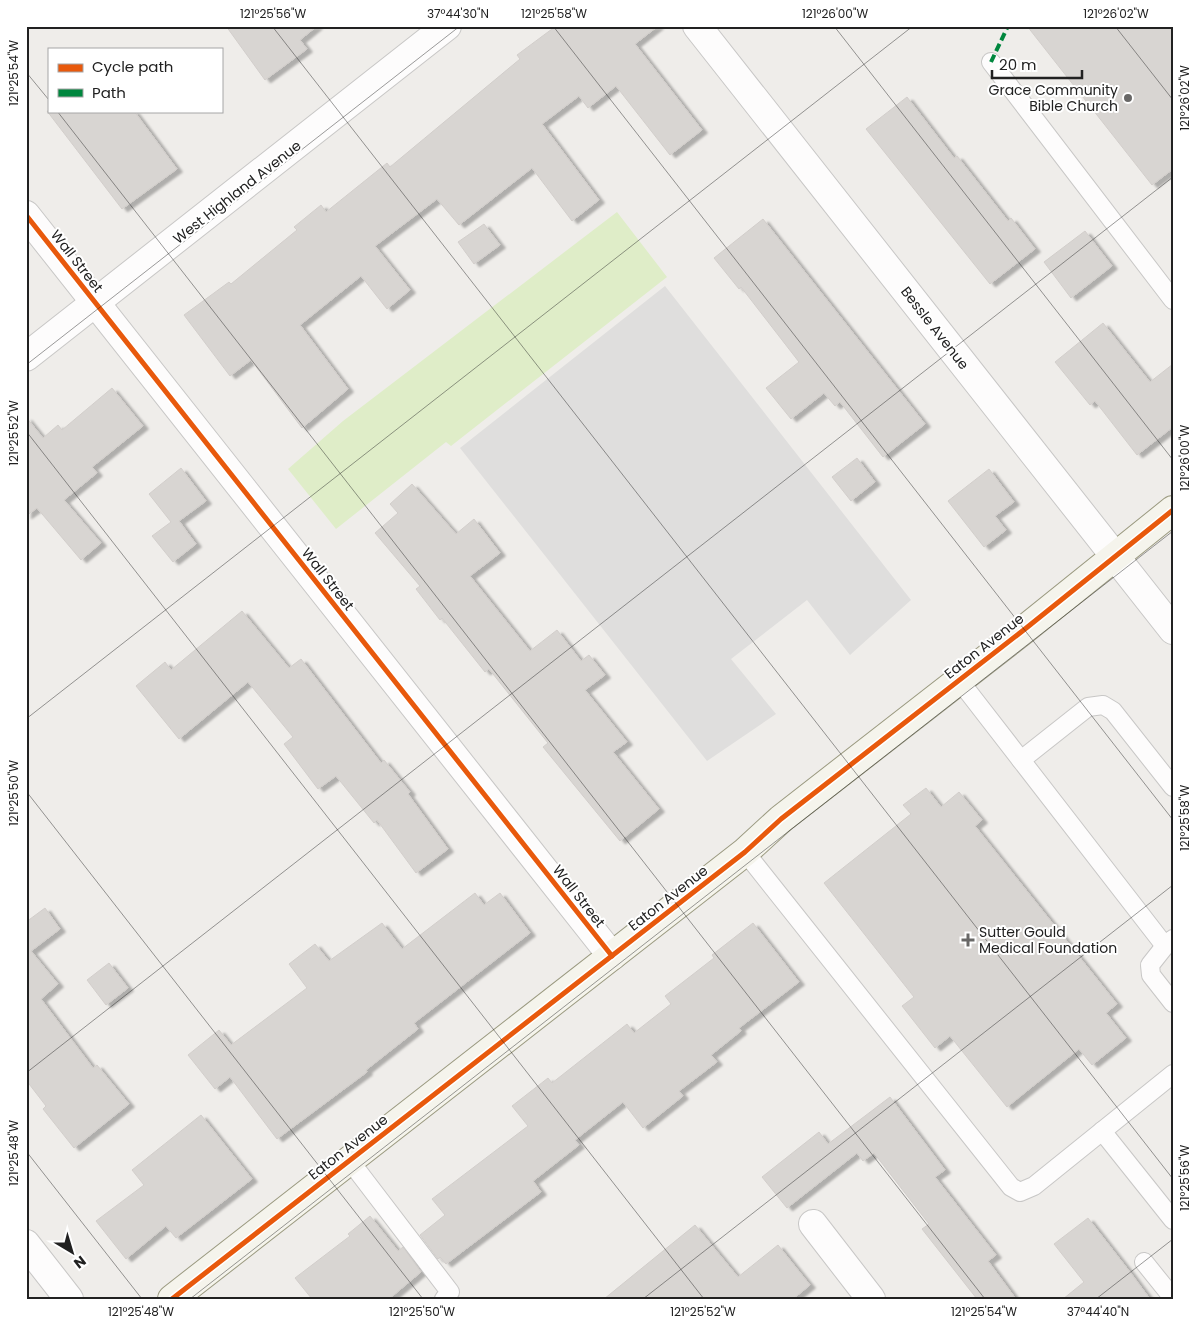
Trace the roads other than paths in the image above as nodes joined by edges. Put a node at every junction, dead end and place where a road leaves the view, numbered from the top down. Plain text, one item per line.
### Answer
1 (447, 26) edge
2 (698, 26) edge
3 (991, 62) dead end
4 (26, 215) edge
5 (1173, 300) edge
6 (95, 303) junction
7 (26, 357) edge
8 (1173, 510) edge
9 (1115, 556) junction
10 (1173, 630) edge
11 (959, 680) junction
12 (1021, 760) junction
13 (1173, 787) edge
14 (745, 852) junction
15 (1169, 942) edge
16 (612, 956) junction
17 (1173, 1003) edge
18 (1173, 1074) edge
19 (1102, 1131) junction
20 (350, 1161) junction
21 (1173, 1220) edge
22 (813, 1224) dead end
23 (26, 1244) edge
24 (1144, 1262) dead end
25 (1173, 1298) edge
26 (69, 1299) edge
27 (172, 1299) edge
28 (444, 1299) edge
29 (870, 1299) edge

1 - 6 street, West Highland Avenue
2 - 9 street, Bessle Avenue
3 - 5 lane
4 - 6 street, Wall Street
6 - 7 street, West Highland Avenue
6 - 16 street, Wall Street
8 - 9 street, Eaton Avenue
9 - 10 street, Bessle Avenue
9 - 11 street, Eaton Avenue
11 - 12 lane
11 - 14 street, Eaton Avenue
12 - 13 lane
12 - 15 lane
14 - 16 street, Eaton Avenue
14 - 19 lane
15 - 17 lane
16 - 20 street, Eaton Avenue
18 - 19 lane
19 - 21 lane
20 - 27 street, Eaton Avenue
20 - 28 lane
22 - 29 street
23 - 26 street
24 - 25 lane

